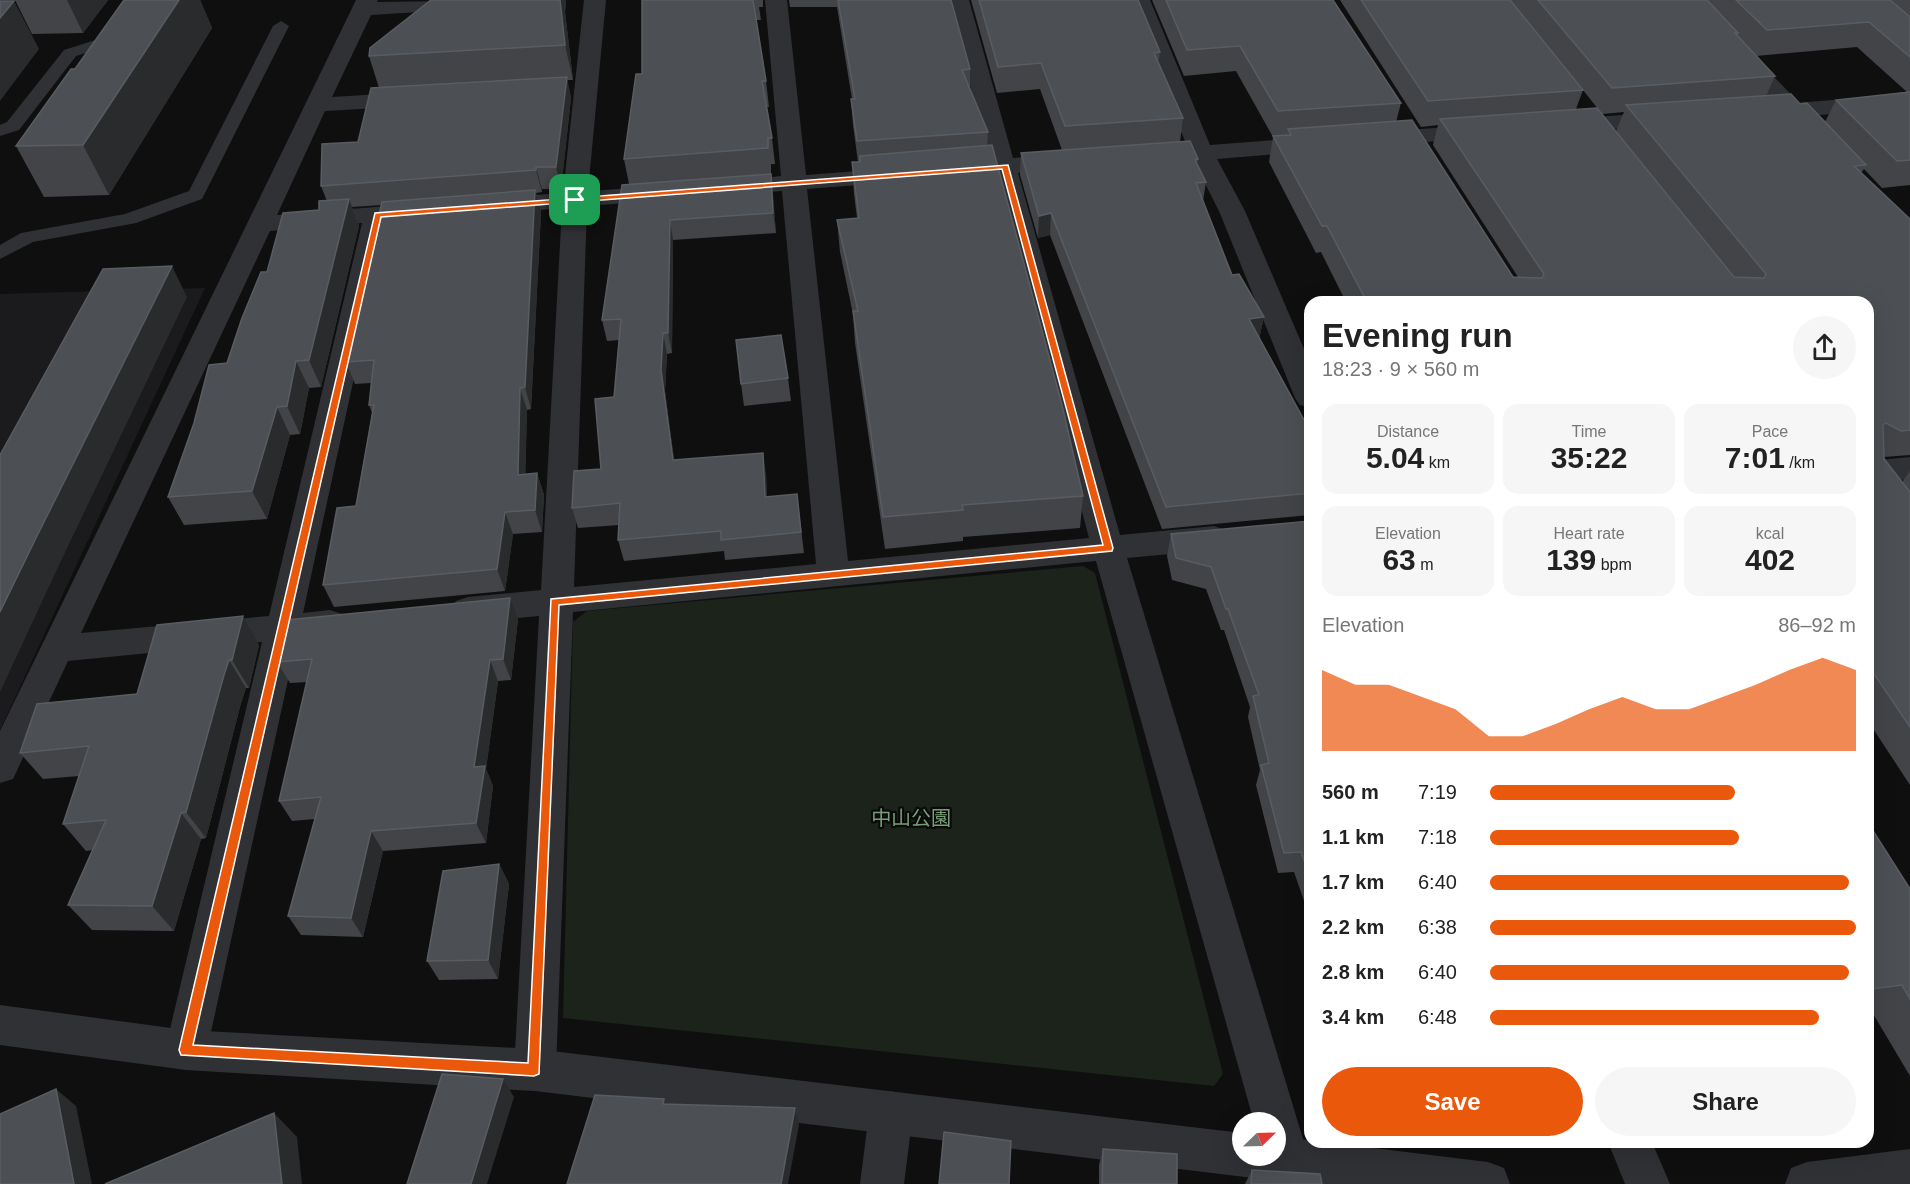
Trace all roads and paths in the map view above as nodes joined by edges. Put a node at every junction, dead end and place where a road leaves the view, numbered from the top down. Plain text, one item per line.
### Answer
1 (144, 0) edge
2 (514, 0) edge
3 (595, 0) edge
4 (776, 0) edge
5 (958, 0) edge
6 (1139, 0) edge
7 (1687, 0) edge
8 (365, 4) edge
9 (281, 26) dead end
10 (434, 98) edge
11 (1910, 101) edge
12 (316, 105) junction
13 (1794, 110) junction
14 (1747, 113) edge
15 (1688, 117) edge
16 (1548, 127) edge
17 (1503, 130) edge
18 (0, 131) edge
19 (1825, 143) edge
20 (1201, 152) junction
21 (1132, 157) edge
22 (1086, 160) edge
23 (1005, 166) junction
24 (794, 183) junction
25 (575, 200) junction
26 (377, 215) junction
27 (259, 224) junction
28 (0, 253) edge
29 (1304, 384) edge
30 (1910, 468) edge
31 (1874, 469) edge
32 (1874, 474) edge
33 (1896, 499) edge
34 (1239, 535) edge
35 (1108, 548) junction
36 (833, 575) junction
37 (555, 602) junction
38 (436, 613) edge
39 (366, 620) edge
40 (283, 628) junction
41 (57, 649) junction
42 (0, 768) edge
43 (0, 1025) edge
44 (186, 1050) junction
45 (534, 1070) junction
46 (891, 1113) junction
47 (1633, 1148) edge
48 (1288, 1162) junction
49 (1910, 1171) edge
50 (882, 1184) edge
51 (1488, 1184) edge
52 (1648, 1184) edge
53 (1807, 1184) edge

1 - 18 lane
2 - 8 street
3 - 25 street
4 - 24 street
5 - 23 street
6 - 20 street
7 - 13 street
8 - 12 street
9 - 28 lane
10 - 12 street
11 - 13 street
12 - 27 street
13 - 14 street
13 - 19 street
15 - 16 street
17 - 20 street
20 - 21 street
20 - 29 street
22 - 23 street
23 - 24 street
23 - 35 street
24 - 25 street
24 - 36 street
25 - 26 street
25 - 37 street
26 - 27 street
26 - 40 street
27 - 41 street
30 - 31 street
32 - 33 street
34 - 35 street
35 - 36 street
35 - 48 street
36 - 37 street
37 - 38 street
37 - 45 street
39 - 40 street
40 - 41 street
40 - 44 street
41 - 42 street
43 - 44 street
44 - 45 street
45 - 46 street
46 - 48 street
46 - 50 street
47 - 52 street
48 - 51 street
49 - 53 street

